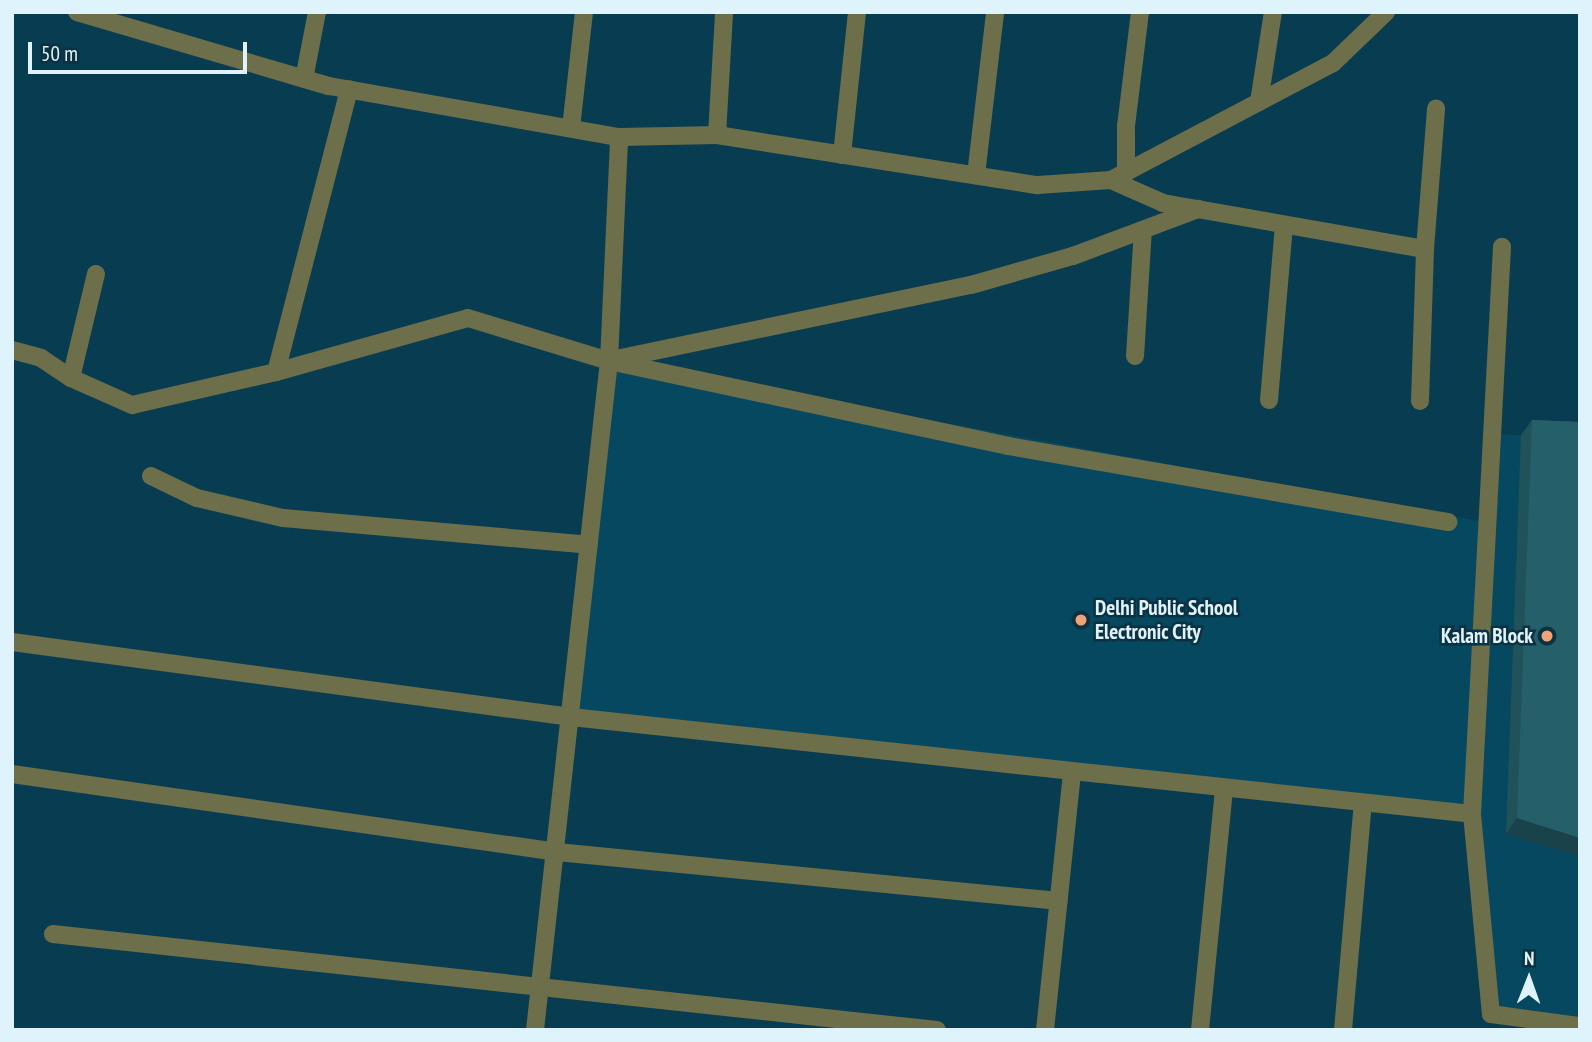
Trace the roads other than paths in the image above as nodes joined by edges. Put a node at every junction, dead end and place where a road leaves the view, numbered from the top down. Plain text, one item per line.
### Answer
1 (78, 12) edge
2 (317, 12) edge
3 (584, 12) edge
4 (724, 12) edge
5 (857, 12) edge
6 (1140, 12) edge
7 (1273, 12) edge
8 (1386, 12) edge
9 (995, 13) edge
10 (304, 79) junction
11 (349, 89) junction
12 (1259, 102) junction
13 (1436, 108) dead end
14 (571, 128) junction
15 (717, 135) junction
16 (619, 137) junction
17 (842, 155) junction
18 (976, 175) junction
19 (1119, 176) junction
20 (1198, 209) junction
21 (1284, 226) junction
22 (1143, 230) junction
23 (1502, 247) dead end
24 (1425, 249) junction
25 (96, 274) dead end
26 (12, 351) edge
27 (1135, 356) dead end
28 (609, 361) junction
29 (276, 372) junction
30 (71, 378) junction
31 (1269, 400) dead end
32 (1420, 401) dead end
33 (151, 477) dead end
34 (1448, 522) dead end
35 (589, 545) junction
36 (12, 642) edge
37 (571, 717) junction
38 (1072, 772) junction
39 (12, 774) edge
40 (1224, 788) junction
41 (1363, 803) junction
42 (1472, 814) junction
43 (557, 852) junction
44 (1059, 901) junction
45 (53, 934) dead end
46 (539, 987) junction
47 (1490, 1022) edge
48 (1580, 1026) edge
49 (535, 1030) edge
50 (937, 1030) edge
51 (1045, 1030) edge
52 (1200, 1030) edge
53 (1343, 1030) edge

1 - 10 street
2 - 10 street
3 - 14 street
4 - 15 street
5 - 17 street
6 - 19 street
7 - 12 street
8 - 12 street
9 - 18 street
10 - 11 street
11 - 14 street
11 - 29 street
12 - 19 street
13 - 24 street
14 - 16 street
15 - 16 street
15 - 17 street
16 - 28 street
17 - 18 street
18 - 19 street
19 - 20 street
20 - 21 street
20 - 22 street
21 - 24 street
21 - 31 street
22 - 27 street
22 - 28 street
23 - 42 street
24 - 32 street
25 - 30 street
26 - 30 street
28 - 29 street
28 - 34 street
28 - 35 street
29 - 30 street
33 - 35 street
35 - 37 street
36 - 37 street
37 - 38 street
37 - 43 street
38 - 40 street
38 - 44 street
39 - 43 street
40 - 41 street
40 - 52 street
41 - 42 street
41 - 53 street
42 - 47 street
43 - 44 street
43 - 46 street
44 - 51 street
45 - 46 street
46 - 49 street
46 - 50 street
47 - 48 street

